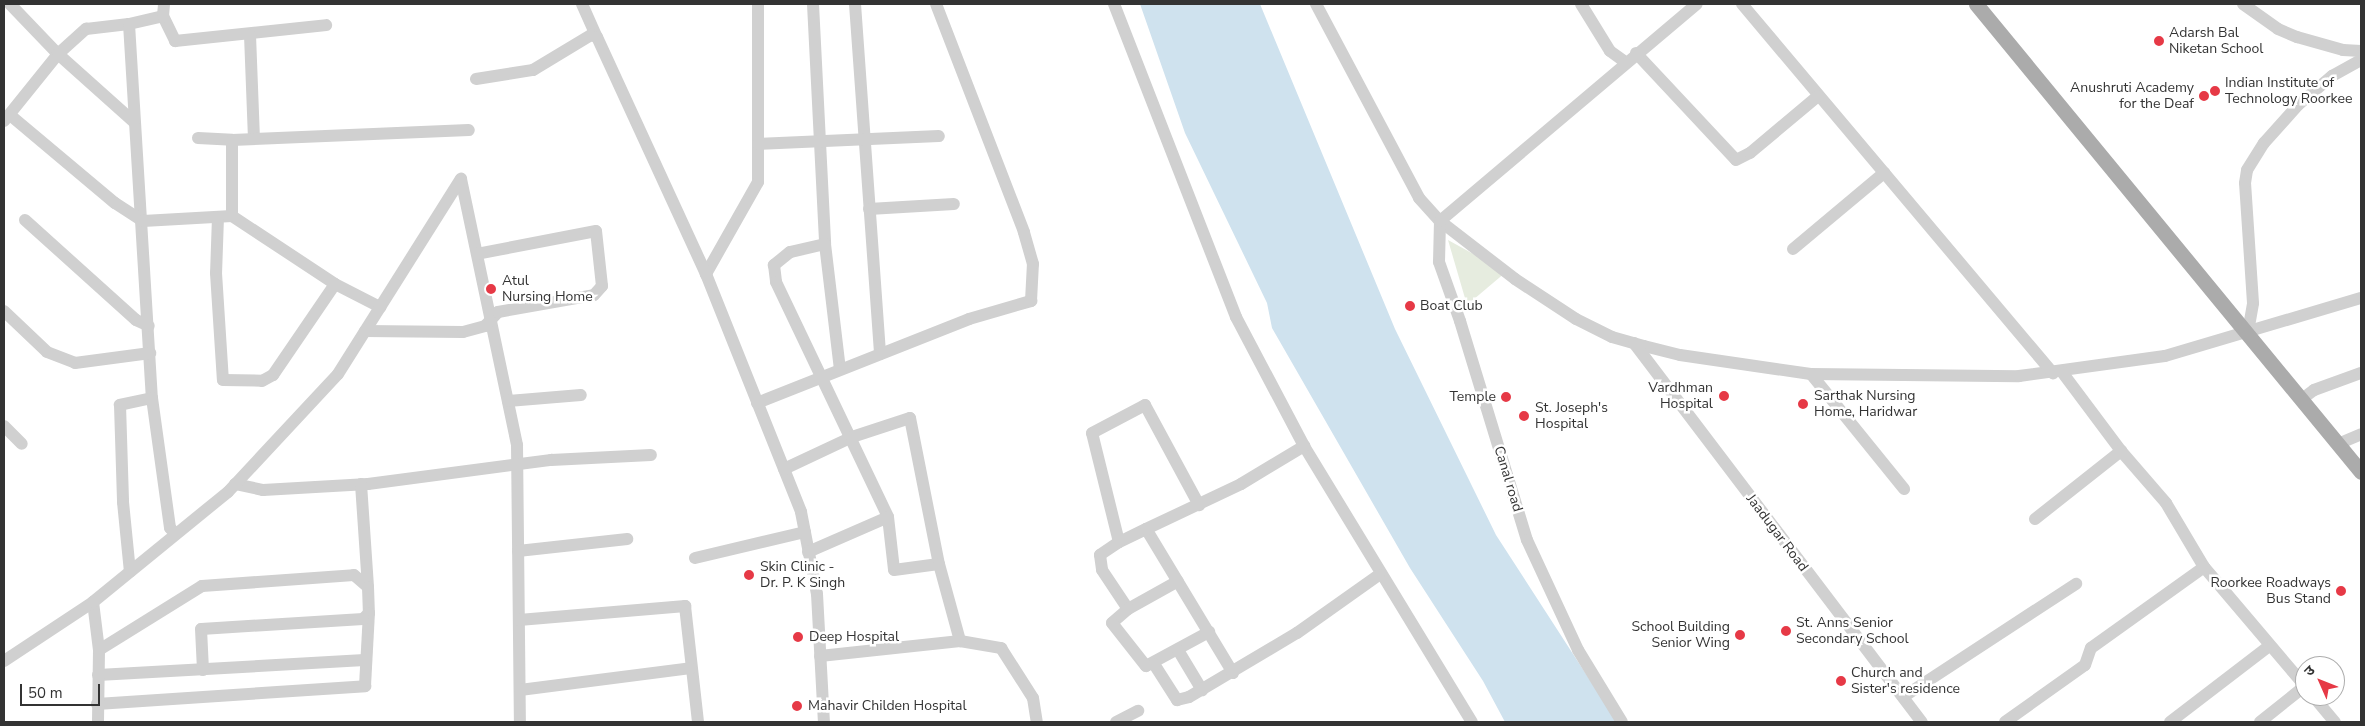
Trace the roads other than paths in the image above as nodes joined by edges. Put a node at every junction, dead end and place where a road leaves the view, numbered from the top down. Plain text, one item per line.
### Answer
1 (10, 4) edge
2 (582, 4) edge
3 (758, 4) edge
4 (813, 4) edge
5 (855, 4) edge
6 (936, 4) edge
7 (1114, 4) edge
8 (1316, 4) edge
9 (1581, 4) edge
10 (1697, 4) edge
11 (1742, 4) edge
12 (1976, 4) edge
13 (2243, 4) edge
14 (164, 10) edge
15 (129, 24) junction
16 (326, 25) dead end
17 (250, 35) junction
18 (597, 37) junction
19 (2361, 51) edge
20 (1636, 53) junction
21 (58, 54) junction
22 (2361, 60) edge
23 (1625, 62) junction
24 (476, 80) dead end
25 (1818, 96) junction
26 (7, 118) edge
27 (134, 122) junction
28 (468, 130) dead end
29 (939, 136) dead end
30 (198, 138) dead end
31 (254, 138) junction
32 (232, 140) junction
33 (821, 140) junction
34 (865, 140) junction
35 (758, 144) junction
36 (1884, 173) junction
37 (954, 204) dead end
38 (869, 209) junction
39 (232, 216) junction
40 (218, 217) junction
41 (25, 220) dead end
42 (143, 220) junction
43 (1440, 221) junction
44 (825, 244) junction
45 (1794, 249) dead end
46 (477, 254) junction
47 (706, 274) junction
48 (335, 284) junction
49 (2361, 298) edge
50 (380, 307) junction
51 (4, 311) edge
52 (490, 319) junction
53 (149, 326) junction
54 (365, 331) junction
55 (2248, 332) junction
56 (1634, 343) junction
57 (150, 353) junction
58 (880, 354) junction
59 (840, 369) junction
60 (2057, 372) junction
61 (2361, 373) edge
62 (1812, 374) junction
63 (819, 379) junction
64 (581, 396) dead end
65 (152, 398) junction
66 (2302, 399) junction
67 (508, 401) junction
68 (757, 403) junction
69 (4, 426) edge
70 (2361, 434) edge
71 (852, 437) junction
72 (22, 444) dead end
73 (2338, 444) junction
74 (1304, 446) junction
75 (2121, 451) junction
76 (651, 455) dead end
77 (518, 464) junction
78 (784, 469) junction
79 (2361, 472) edge
80 (235, 484) junction
81 (360, 484) junction
82 (1904, 490) dead end
83 (1199, 505) junction
84 (888, 517) junction
85 (2035, 519) dead end
86 (1146, 529) junction
87 (805, 532) junction
88 (176, 534) junction
89 (627, 539) dead end
90 (1119, 542) junction
91 (518, 551) junction
92 (808, 552) junction
93 (695, 558) dead end
94 (939, 564) junction
95 (2204, 567) junction
96 (130, 572) junction
97 (1379, 575) junction
98 (1178, 581) junction
99 (2076, 584) dead end
100 (368, 586) junction
101 (93, 602) junction
102 (1128, 609) junction
103 (369, 613) junction
104 (519, 620) junction
105 (1209, 632) junction
106 (960, 641) junction
107 (2269, 646) junction
108 (99, 650) junction
109 (1178, 650) junction
110 (820, 656) junction
111 (366, 660) junction
112 (4, 661) edge
113 (1154, 664) junction
114 (691, 668) junction
115 (203, 670) junction
116 (1233, 673) junction
117 (98, 675) junction
118 (2295, 675) edge
119 (520, 690) junction
120 (1202, 690) junction
121 (2295, 694) edge
122 (1903, 698) junction
123 (97, 704) junction
124 (2321, 706) edge
125 (1138, 711) dead end
126 (98, 722) edge
127 (520, 722) edge
128 (698, 722) edge
129 (824, 722) edge
130 (1037, 722) edge
131 (1116, 722) edge
132 (1472, 722) edge
133 (1622, 722) edge
134 (1922, 722) edge
135 (2005, 722) edge
136 (2170, 722) edge
137 (2260, 722) edge
138 (2335, 722) edge

1 - 21 street
2 - 18 street
3 - 35 street
4 - 33 street
5 - 34 street
6 - 58 street
7 - 74 street
8 - 43 street
9 - 23 street
10 - 20 street
11 - 25 street
12 - 55 main road
13 - 19 street
14 - 15 street
14 - 17 street
15 - 21 street
15 - 27 street
16 - 17 street
17 - 31 street
18 - 24 street
18 - 47 street
20 - 23 street
20 - 25 street
21 - 26 street
21 - 27 street
22 - 55 street
23 - 43 street
25 - 36 street
26 - 42 street
27 - 42 street
28 - 31 street
29 - 34 street
30 - 32 street
31 - 32 street
32 - 39 street
33 - 34 street
33 - 35 street
33 - 44 street
34 - 38 street
35 - 47 street
36 - 45 street
36 - 60 street
37 - 38 street
38 - 58 street
39 - 40 street
39 - 48 street
40 - 42 street
40 - 48 street
41 - 53 street
42 - 53 street
43 - 56 street
43 - 133 street, Canal road
44 - 59 street
44 - 63 street
46 - 50 street
46 - 52 street
46 - 52 street
47 - 68 street
48 - 50 street
49 - 55 street
50 - 54 street
51 - 57 street
52 - 54 street
52 - 67 street
53 - 57 street
54 - 80 street
55 - 60 street
55 - 66 main road
56 - 62 street
56 - 122 street, Jaadugar Road
57 - 65 street
58 - 59 street
59 - 63 street
60 - 62 street
60 - 75 street
61 - 66 street
62 - 82 street
63 - 68 street
63 - 71 street
64 - 67 street
65 - 88 street
65 - 96 street
66 - 73 main road
67 - 77 street
68 - 78 street
69 - 72 street
70 - 73 street
71 - 78 street
71 - 84 street
71 - 94 street
73 - 79 main road
74 - 83 street
74 - 97 street
75 - 85 street
75 - 95 street
76 - 77 street
77 - 81 street
77 - 91 street
78 - 87 street
80 - 81 street
80 - 88 street
81 - 100 street
83 - 86 street
83 - 90 street
84 - 92 street
84 - 94 street
86 - 90 street
86 - 98 street
87 - 92 street
87 - 93 street
88 - 96 street
89 - 91 street
90 - 102 street
91 - 104 street
92 - 110 street
94 - 106 street
95 - 107 street
95 - 135 street
96 - 101 street
97 - 116 street
97 - 132 street
98 - 102 street
98 - 105 street
99 - 122 street
100 - 103 street
100 - 108 street
101 - 108 street
101 - 112 street
102 - 113 street
103 - 111 street
103 - 115 street
104 - 114 street
104 - 119 street
105 - 109 street
105 - 116 street
106 - 110 street
106 - 130 street
107 - 118 street
107 - 136 street
108 - 117 street
109 - 113 street
109 - 120 street
110 - 129 street
111 - 115 street
111 - 123 street
113 - 120 street
114 - 119 street
114 - 128 street
115 - 117 street
116 - 120 street
117 - 123 street
119 - 127 street
121 - 137 street
122 - 134 street, Jaadugar Road
123 - 126 street
124 - 138 street
125 - 131 street

